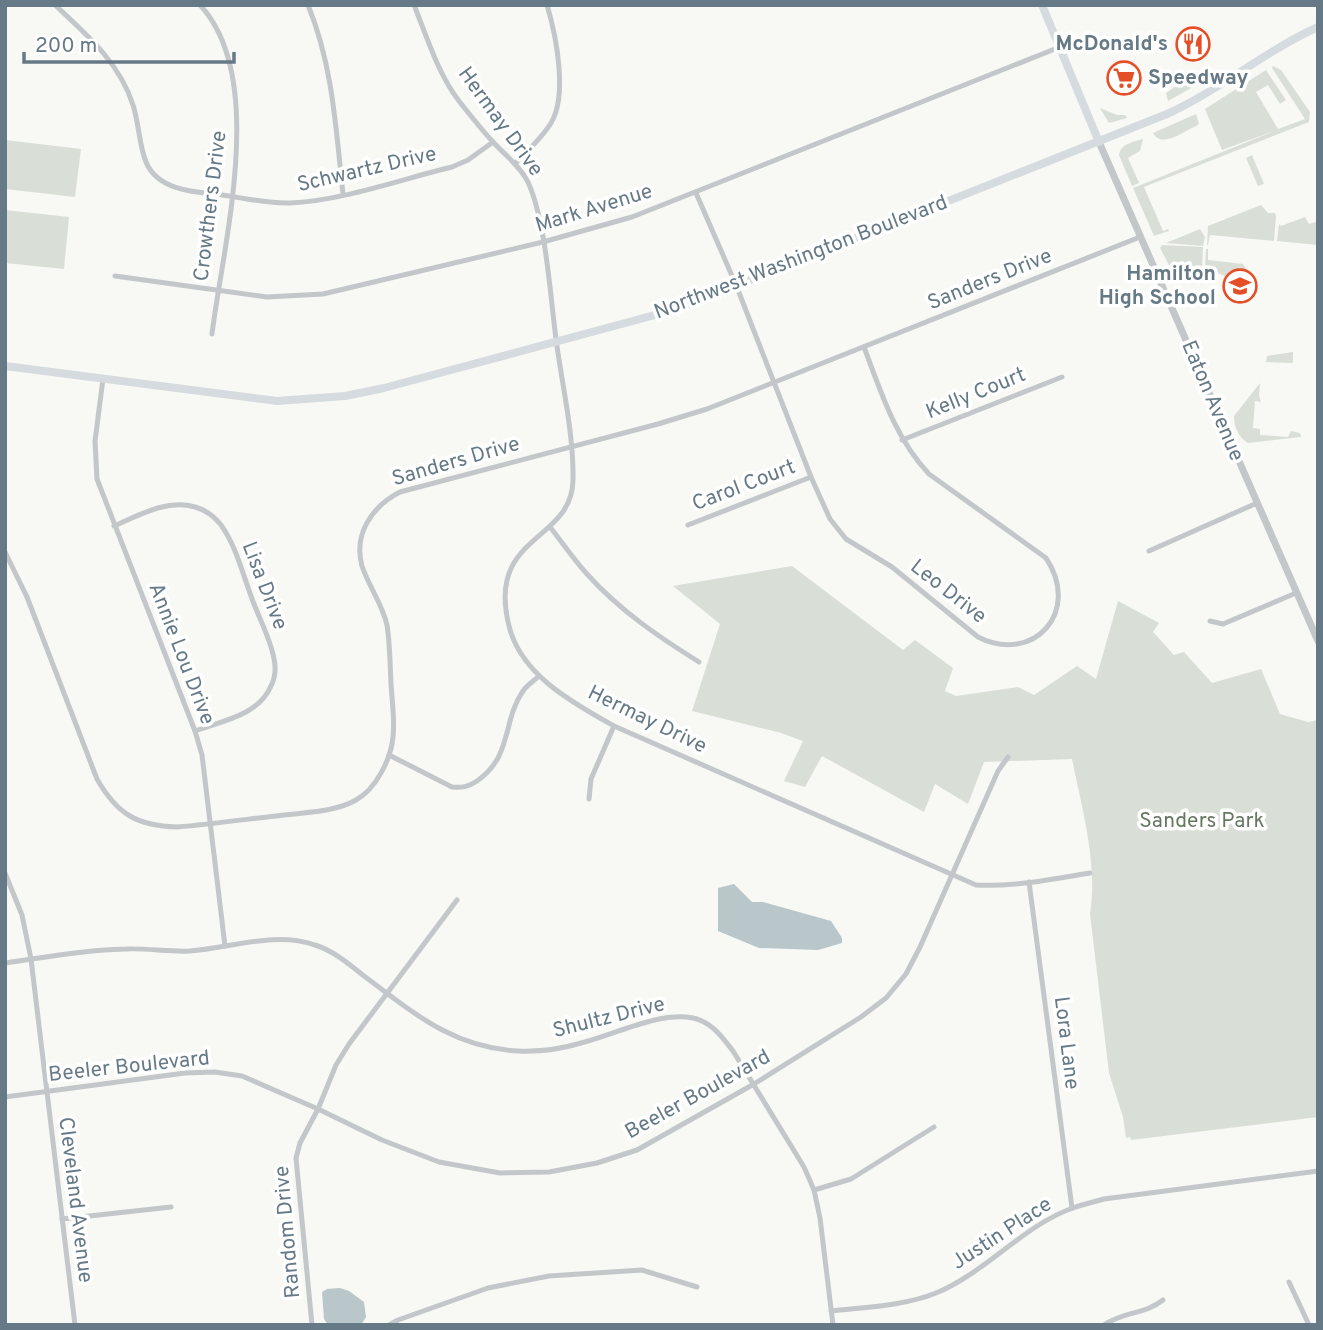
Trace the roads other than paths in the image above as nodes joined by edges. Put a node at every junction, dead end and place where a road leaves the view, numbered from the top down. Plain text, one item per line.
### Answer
1 (55, 5) edge
2 (200, 5) edge
3 (309, 5) edge
4 (414, 5) edge
5 (547, 5) edge
6 (1042, 5) edge
7 (1318, 27) edge
8 (1060, 47) junction
9 (493, 142) junction
10 (1099, 142) junction
11 (515, 164) junction
12 (696, 193) junction
13 (343, 194) junction
14 (232, 196) junction
15 (1140, 237) junction
16 (543, 242) junction
17 (115, 276) dead end
18 (736, 285) junction
19 (217, 290) junction
20 (212, 334) dead end
21 (556, 341) junction
22 (864, 347) junction
23 (5, 366) edge
24 (1062, 377) dead end
25 (103, 379) junction
26 (774, 383) junction
27 (902, 440) junction
28 (571, 446) junction
29 (811, 477) junction
30 (1257, 503) junction
31 (688, 525) dead end
32 (114, 526) junction
33 (550, 527) junction
34 (1149, 551) dead end
35 (5, 552) edge
36 (1296, 593) junction
37 (1210, 621) dead end
38 (1318, 641) edge
39 (699, 662) dead end
40 (539, 676) junction
41 (614, 726) junction
42 (195, 731) junction
43 (389, 755) junction
44 (1008, 757) dead end
45 (589, 799) dead end
46 (211, 824) junction
47 (5, 873) edge
48 (1090, 873) dead end
49 (953, 875) junction
50 (1029, 882) junction
51 (457, 900) dead end
52 (225, 946) junction
53 (31, 959) junction
54 (5, 963) edge
55 (386, 992) junction
56 (754, 1084) junction
57 (46, 1091) junction
58 (5, 1097) edge
59 (318, 1109) junction
60 (934, 1127) dead end
61 (1318, 1171) edge
62 (814, 1190) junction
63 (171, 1207) dead end
64 (1072, 1208) junction
65 (62, 1219) junction
66 (1289, 1282) dead end
67 (696, 1287) dead end
68 (1163, 1300) dead end
69 (831, 1311) junction
70 (75, 1325) edge
71 (313, 1325) edge
72 (389, 1325) edge
73 (832, 1325) edge
74 (1104, 1325) edge
75 (1308, 1325) edge

1 - 14 street, Schwartz Drive
2 - 14 street, Crowthers Drive
3 - 13 street
4 - 9 street, Hermay Drive
5 - 11 street
6 - 8 main road, Eaton Avenue
7 - 10 main road, Northwest Washington Boulevard
8 - 10 main road, Eaton Avenue
8 - 12 street, Mark Avenue
9 - 11 street, Hermay Drive
9 - 13 street, Schwartz Drive
10 - 15 street, Eaton Avenue
10 - 18 main road, Northwest Washington Boulevard
11 - 16 street, Hermay Drive
12 - 16 street, Mark Avenue
12 - 18 street, Leo Drive
13 - 14 street, Schwartz Drive
14 - 19 street, Crowthers Drive
15 - 22 street, Sanders Drive
15 - 30 street, Eaton Avenue
16 - 19 street, Mark Avenue
16 - 21 street, Hermay Drive
17 - 19 street, Mark Avenue
18 - 21 main road, Northwest Washington Boulevard
18 - 26 street, Leo Drive
19 - 20 street, Crowthers Drive
21 - 25 main road, Northwest Washington Boulevard
21 - 28 street, Hermay Drive
22 - 26 street, Sanders Drive
22 - 27 street, Leo Drive
23 - 25 main road, Northwest Washington Boulevard
24 - 27 street, Kelly Court
25 - 32 street, Annie Lou Drive
26 - 28 street, Sanders Drive
26 - 29 street, Leo Drive
27 - 29 street, Leo Drive
28 - 33 street, Hermay Drive
28 - 43 street, Sanders Drive
29 - 31 street, Carol Court
30 - 34 street
30 - 36 street, Eaton Avenue
32 - 42 street, Annie Lou Drive
32 - 42 street, Lisa Drive
33 - 39 street
33 - 40 street, Hermay Drive
35 - 46 street, Sanders Drive
36 - 37 street
36 - 38 street, Eaton Avenue
40 - 41 street, Hermay Drive
40 - 43 street
41 - 45 street
41 - 49 street, Hermay Drive
42 - 46 street, Annie Lou Drive
43 - 46 street, Sanders Drive
44 - 49 street, Beeler Boulevard
46 - 52 street, Annie Lou Drive
47 - 53 street, Cleveland Avenue
48 - 50 street, Hermay Drive
49 - 50 street, Hermay Drive
49 - 56 street, Beeler Boulevard
50 - 64 street, Lora Lane
51 - 55 street, Random Drive
52 - 53 street, Shultz Drive
52 - 55 street, Shultz Drive
53 - 54 street, Shultz Drive
53 - 57 street, Cleveland Avenue
55 - 56 street, Shultz Drive
55 - 59 street, Random Drive
56 - 59 street, Beeler Boulevard
56 - 62 street, Shultz Drive
57 - 58 street, Beeler Boulevard
57 - 59 street, Beeler Boulevard
57 - 65 street, Cleveland Avenue
59 - 71 street, Random Drive
60 - 62 street
61 - 64 street, Justin Place
62 - 69 street, Shultz Drive
63 - 65 street
64 - 69 street, Justin Place
65 - 70 street, Cleveland Avenue
66 - 75 street
67 - 72 street
68 - 74 street
69 - 73 street, Shultz Drive

